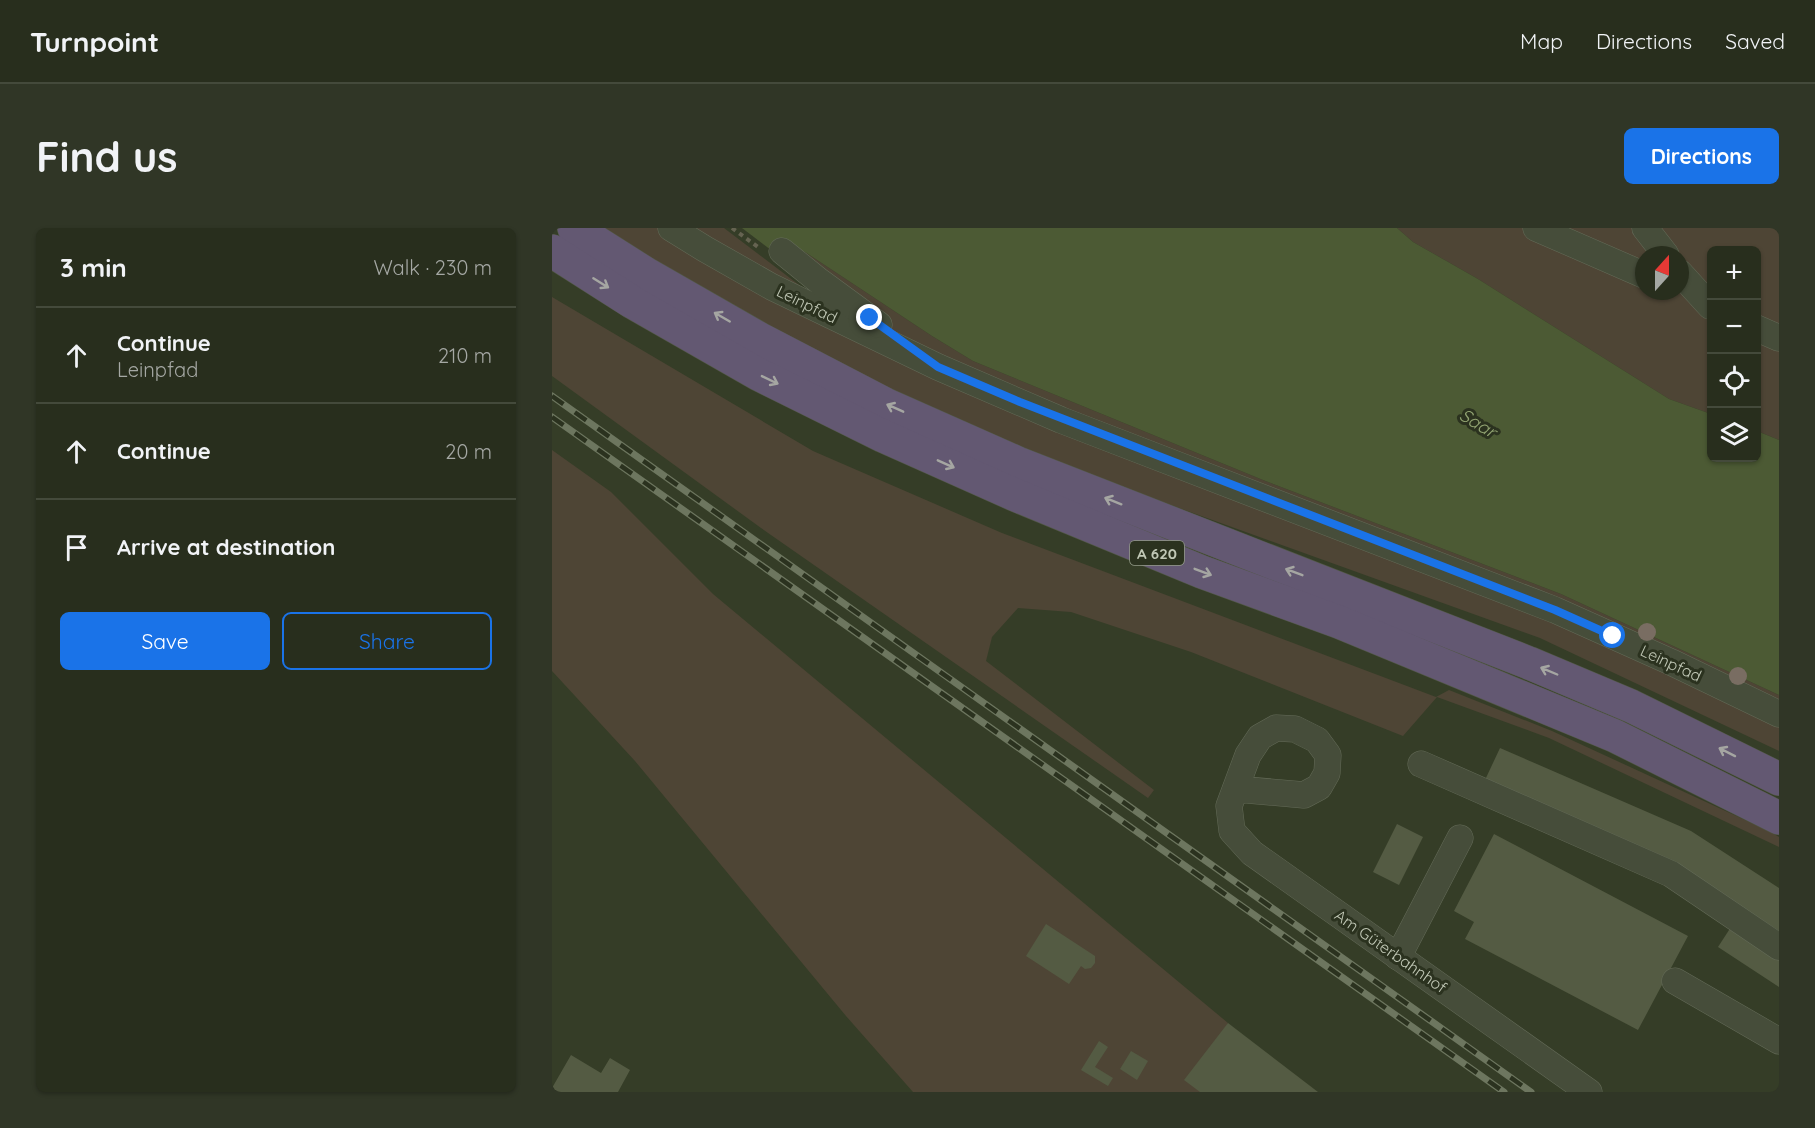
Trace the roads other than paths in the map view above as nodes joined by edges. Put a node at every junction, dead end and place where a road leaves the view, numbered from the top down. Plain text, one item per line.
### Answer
1 (574, 228) edge
2 (671, 228) edge
3 (1536, 228) edge
4 (1645, 228) edge
5 (1659, 246) edge
6 (552, 251) edge
7 (782, 251) dead end
8 (1635, 271) edge
9 (1689, 283) edge
10 (1689, 296) edge
11 (1707, 302) edge
12 (1707, 304) edge
13 (1761, 330) edge
14 (1779, 338) edge
15 (938, 367) junction
16 (1779, 714) edge
17 (1421, 764) dead end
18 (1779, 779) edge
19 (1236, 789) dead end
20 (1779, 818) edge
21 (1460, 838) dead end
22 (1779, 946) edge
23 (1398, 957) junction
24 (1675, 981) dead end
25 (1779, 1041) edge
26 (1589, 1092) edge

18 -> 1 highway, A 620
2 - 15 lane, Leinpfad
3 - 8 lane
4 - 5 lane
6 -> 20 highway, A 620
7 - 15 lane
9 - 11 lane
10 - 12 lane
13 - 14 lane
15 - 16 lane, Leinpfad
17 - 22 lane
19 - 23 lane, Am Güterbahnhof
21 - 23 lane
23 - 26 lane, Am Güterbahnhof
24 - 25 lane

